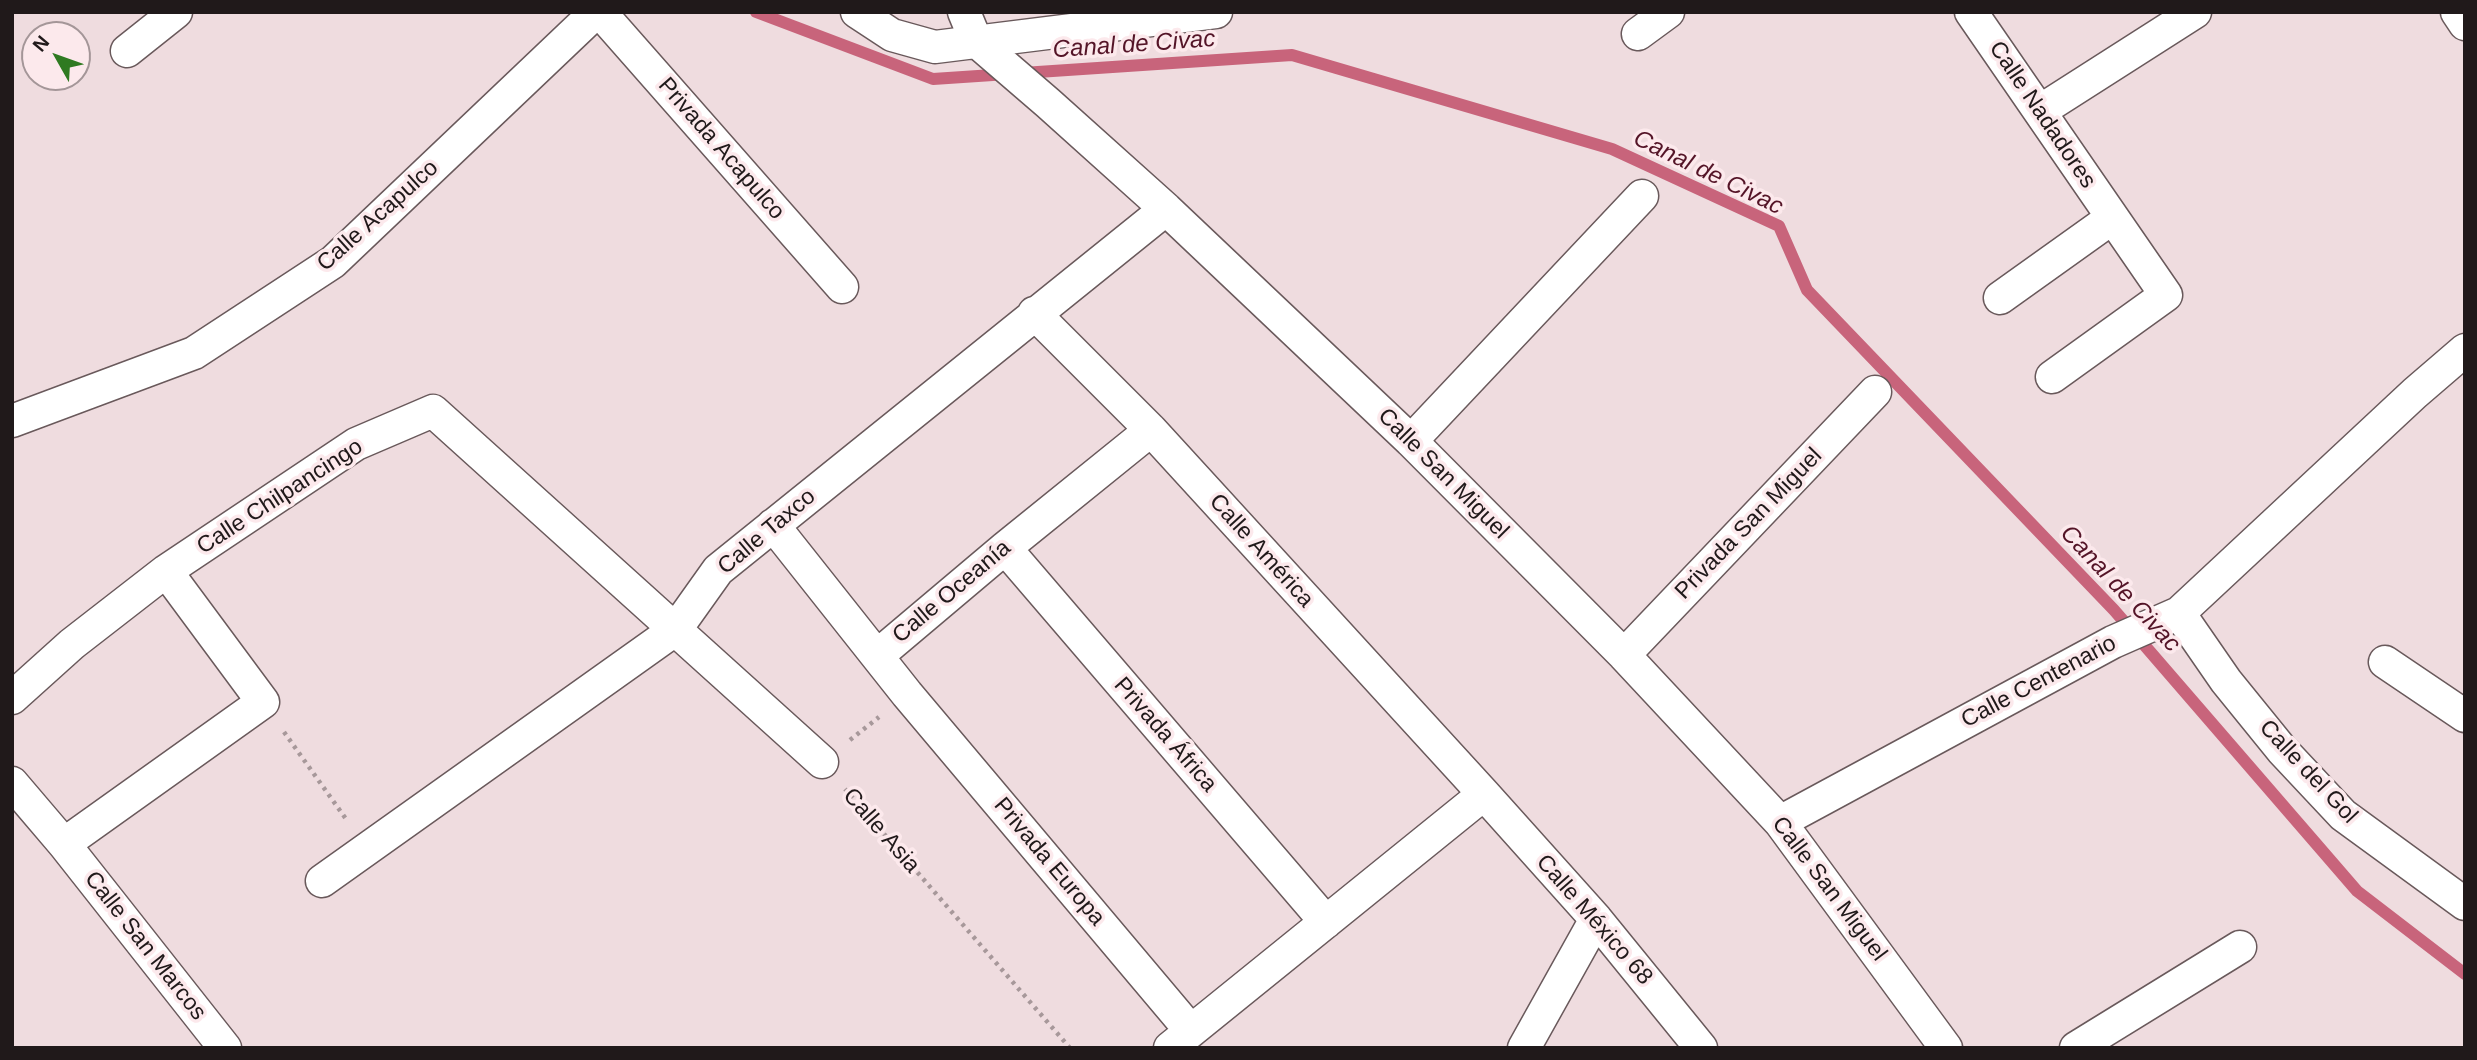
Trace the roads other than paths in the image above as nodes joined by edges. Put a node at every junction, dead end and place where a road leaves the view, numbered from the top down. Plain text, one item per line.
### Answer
1 (176, 12) edge
2 (598, 12) edge
3 (857, 12) edge
4 (964, 12) edge
5 (1216, 12) edge
6 (1668, 12) edge
7 (1971, 12) edge
8 (2195, 12) edge
9 (2457, 12) edge
10 (2465, 24) edge
11 (1638, 34) dead end
12 (127, 51) dead end
13 (987, 52) junction
14 (2040, 111) junction
15 (1643, 196) dead end
16 (1166, 209) junction
17 (2112, 218) junction
18 (842, 287) dead end
19 (2000, 298) dead end
20 (1034, 313) junction
21 (2465, 350) edge
22 (2052, 377) dead end
23 (1875, 392) dead end
24 (12, 421) edge
25 (1150, 430) junction
26 (1411, 441) junction
27 (772, 525) junction
28 (1005, 548) junction
29 (166, 571) junction
30 (2176, 615) junction
31 (676, 629) junction
32 (1624, 655) junction
33 (877, 656) junction
34 (2385, 662) dead end
35 (907, 694) joint
36 (12, 698) edge
37 (2465, 716) edge
38 (822, 762) road end
39 (12, 783) edge
40 (1484, 794) junction
41 (1780, 821) junction
42 (65, 844) junction
43 (322, 881) dead end
44 (2465, 904) edge
45 (1596, 919) junction
46 (1326, 922) junction
47 (2239, 947) dead end
48 (1181, 1039) edge
49 (225, 1048) edge
50 (1524, 1048) edge
51 (1701, 1048) edge
52 (1946, 1048) edge
53 (2076, 1048) edge

1 - 12 street
2 - 18 street, Privada Acapulco
2 - 24 street, Calle Acapulco
3 - 13 street
4 - 13 street
5 - 13 street
6 - 11 street
7 - 14 street, Calle Nadadores
8 - 14 street
9 - 10 street
13 - 16 street, Calle San Miguel
14 - 17 street, Calle Nadadores
15 - 26 street
16 - 20 street, Calle Taxco
16 - 26 street, Calle San Miguel
17 - 19 street
17 - 22 street, Calle Nadadores
20 - 25 street, Calle América
20 - 27 street, Calle Taxco
21 - 30 street, Calle Centenario
23 - 32 street, Privada San Miguel
25 - 28 street, Calle Oceanía
25 - 40 street, Calle América
26 - 32 street, Calle San Miguel
27 - 31 street, Calle Taxco
27 - 33 street
28 - 33 street, Calle Oceanía
28 - 46 street, Privada África
29 - 31 street, Calle Chilpancingo
29 - 36 street, Calle Chilpancingo
29 - 42 street
30 - 41 street, Calle Centenario
30 - 44 street, Calle del Gol
31 - 38 street
31 - 43 street, Calle Taxco
32 - 41 street, Calle San Miguel
33 - 35 street, Calle Oceanía
34 - 37 street
35 - 48 street, Privada Europa
39 - 42 street, Calle San Marcos
40 - 45 street, Calle México 68
40 - 46 street
41 - 52 street, Calle San Miguel
42 - 49 street, Calle San Marcos
45 - 50 street
45 - 51 street, Calle México 68
46 - 48 street
47 - 53 street

